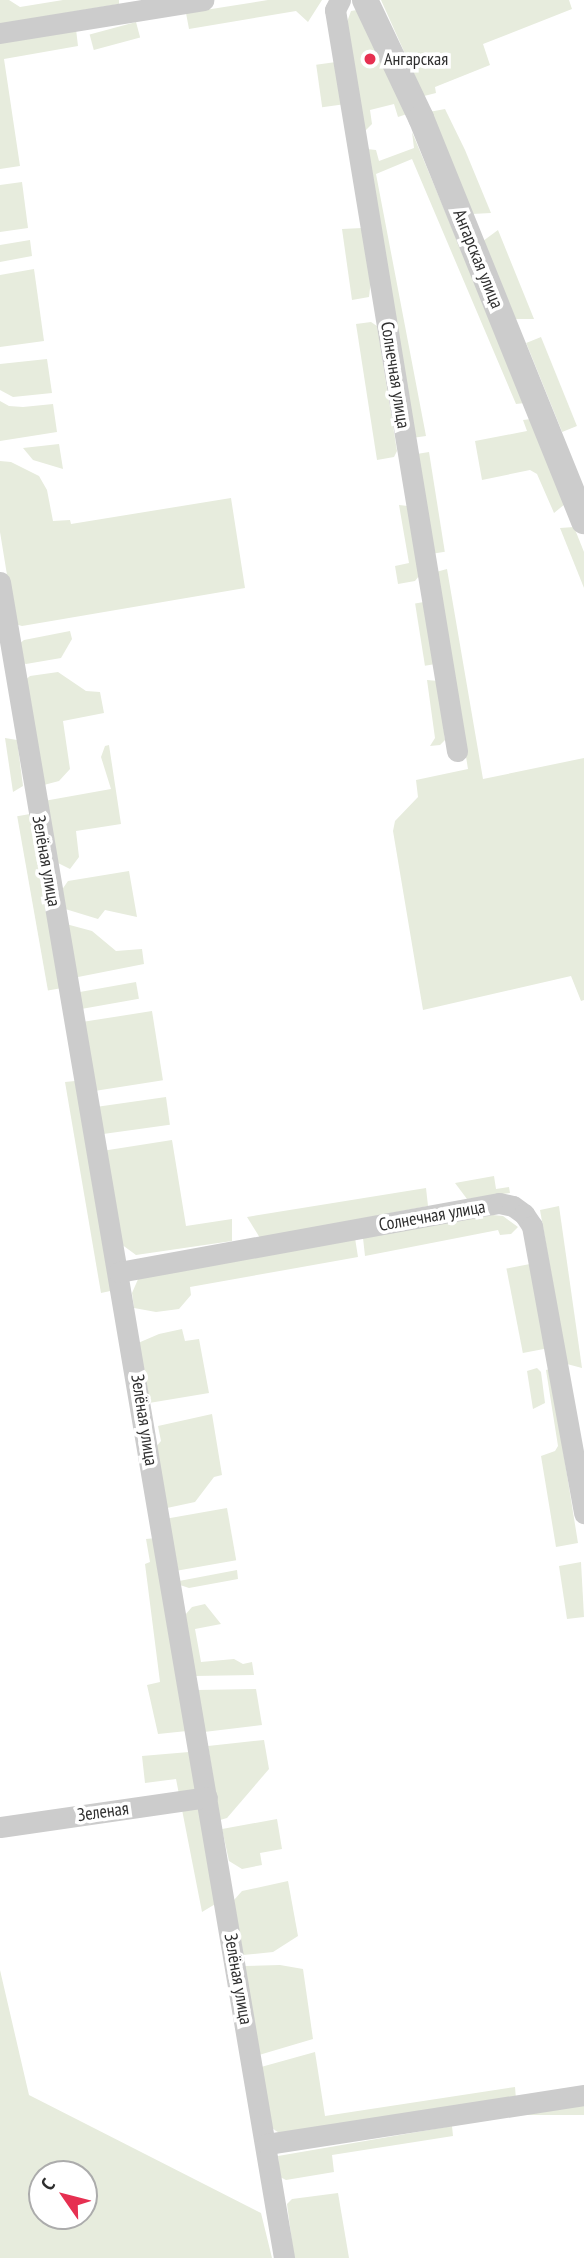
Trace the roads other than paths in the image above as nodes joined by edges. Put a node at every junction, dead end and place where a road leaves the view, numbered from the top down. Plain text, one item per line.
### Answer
1 (203, 0) edge
2 (340, 0) edge
3 (365, 0) edge
4 (0, 33) edge
5 (584, 522) edge
6 (0, 582) edge
7 (457, 751) dead end
8 (119, 1272) junction
9 (584, 1513) edge
10 (207, 1797) junction
11 (0, 1827) edge
12 (584, 2095) edge
13 (267, 2144) junction
14 (284, 2258) edge

1 - 4 street
2 - 7 street, Солнечная улица
3 - 5 street, Ангарская улица
6 - 8 street, Зелёная улица
8 - 9 street, Солнечная улица
8 - 10 street, Зелёная улица
10 - 11 street, Зеленая
10 - 13 street, Зелёная улица
12 - 13 street
13 - 14 street, Зелёная улица

